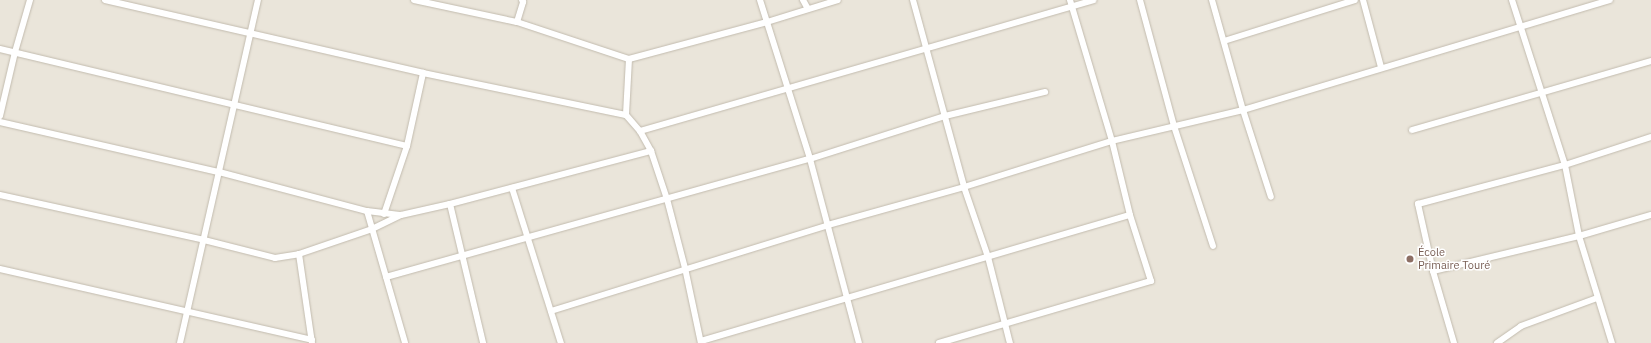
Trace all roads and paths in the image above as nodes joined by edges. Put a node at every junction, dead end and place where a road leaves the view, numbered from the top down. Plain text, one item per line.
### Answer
1 (30, 0) edge
2 (105, 0) edge
3 (258, 0) edge
4 (414, 0) edge
5 (522, 0) edge
6 (760, 0) edge
7 (803, 0) edge
8 (838, 0) edge
9 (913, 0) edge
10 (1093, 0) edge
11 (1140, 0) edge
12 (1212, 0) edge
13 (1355, 0) edge
14 (1363, 0) edge
15 (1512, 0) edge
16 (1610, 0) edge
17 (1071, 3) edge
18 (808, 9) junction
19 (517, 22) junction
20 (767, 22) junction
21 (1519, 26) junction
22 (251, 32) junction
23 (1224, 41) junction
24 (928, 48) junction
25 (0, 49) edge
26 (15, 52) junction
27 (629, 59) junction
28 (1651, 61) edge
29 (1381, 67) junction
30 (423, 73) junction
31 (788, 90) junction
32 (1045, 92) dead end
33 (1541, 92) junction
34 (235, 104) junction
35 (1243, 110) junction
36 (626, 115) junction
37 (0, 116) edge
38 (945, 116) junction
39 (0, 122) edge
40 (1174, 126) junction
41 (1412, 130) dead end
42 (640, 131) junction
43 (1651, 137) edge
44 (1112, 141) junction
45 (407, 146) junction
46 (651, 151) junction
47 (810, 159) junction
48 (1565, 165) junction
49 (219, 172) junction
50 (964, 187) junction
51 (512, 188) junction
52 (0, 195) edge
53 (667, 198) junction
54 (1271, 198) dead end
55 (450, 204) junction
56 (367, 210) junction
57 (384, 214) junction
58 (401, 215) junction
59 (1130, 215) junction
60 (1651, 215) edge
61 (828, 225) junction
62 (372, 229) junction
63 (1579, 236) junction
64 (528, 237) junction
65 (204, 240) junction
66 (1213, 246) dead end
67 (299, 254) junction
68 (461, 256) junction
69 (988, 257) junction
70 (685, 268) junction
71 (0, 269) edge
72 (1433, 271) junction
73 (386, 277) junction
74 (847, 297) junction
75 (1597, 298) junction
76 (551, 311) junction
77 (187, 313) junction
78 (1005, 324) junction
79 (312, 342) edge
80 (402, 342) edge
81 (701, 342) edge
82 (180, 343) edge
83 (483, 343) edge
84 (561, 343) edge
85 (859, 343) edge
86 (939, 343) edge
87 (1010, 343) edge
88 (1454, 343) edge
89 (1497, 343) edge
90 (1612, 343) edge

1 - 26 street
2 - 22 street
3 - 22 street
4 - 19 street
5 - 19 street
6 - 20 street
7 - 18 street
8 - 18 street
9 - 24 street
10 - 17 street
11 - 40 street
12 - 23 street
13 - 23 street
14 - 29 street
15 - 21 street
16 - 21 street
17 - 24 street
17 - 44 street
18 - 20 street
19 - 27 street
20 - 27 street
20 - 31 street
21 - 29 street
21 - 33 street
22 - 30 street
22 - 34 street
23 - 35 street
24 - 31 street
24 - 38 street
25 - 26 street
26 - 34 street
26 - 37 street
27 - 36 street
28 - 33 street
29 - 35 street
30 - 36 street
30 - 45 street
31 - 42 street
31 - 47 street
32 - 38 street
33 - 41 street
33 - 48 street
34 - 45 street
34 - 49 street
35 - 40 street
35 - 54 street
36 - 42 street
38 - 47 street
38 - 50 street
39 - 49 street
40 - 44 street
40 - 66 street
42 - 46 street
43 - 48 street
44 - 50 street
44 - 59 street
45 - 57 street
46 - 51 street
46 - 53 street
47 - 53 street
47 - 61 street
48 - 63 street
48 - 72 street
49 - 56 street
49 - 65 street
50 - 61 street
50 - 69 street
51 - 55 street
51 - 64 street
52 - 65 street
53 - 64 street
53 - 70 street
55 - 58 street
55 - 68 street
56 - 57 street
56 - 62 street
57 - 58 street
58 - 62 street
59 - 69 street
59 - 78 street
60 - 63 street
61 - 70 street
61 - 74 street
62 - 67 street
62 - 73 street
63 - 72 street
63 - 75 street
64 - 68 street
64 - 76 street
65 - 67 street
65 - 77 street
67 - 79 street
68 - 73 street
68 - 83 street
69 - 74 street
69 - 78 street
70 - 76 street
70 - 81 street
71 - 77 street
72 - 88 street
73 - 80 street
74 - 81 street
74 - 85 street
75 - 89 street
75 - 90 street
76 - 84 street
77 - 79 street
77 - 82 street
78 - 86 street
78 - 87 street

